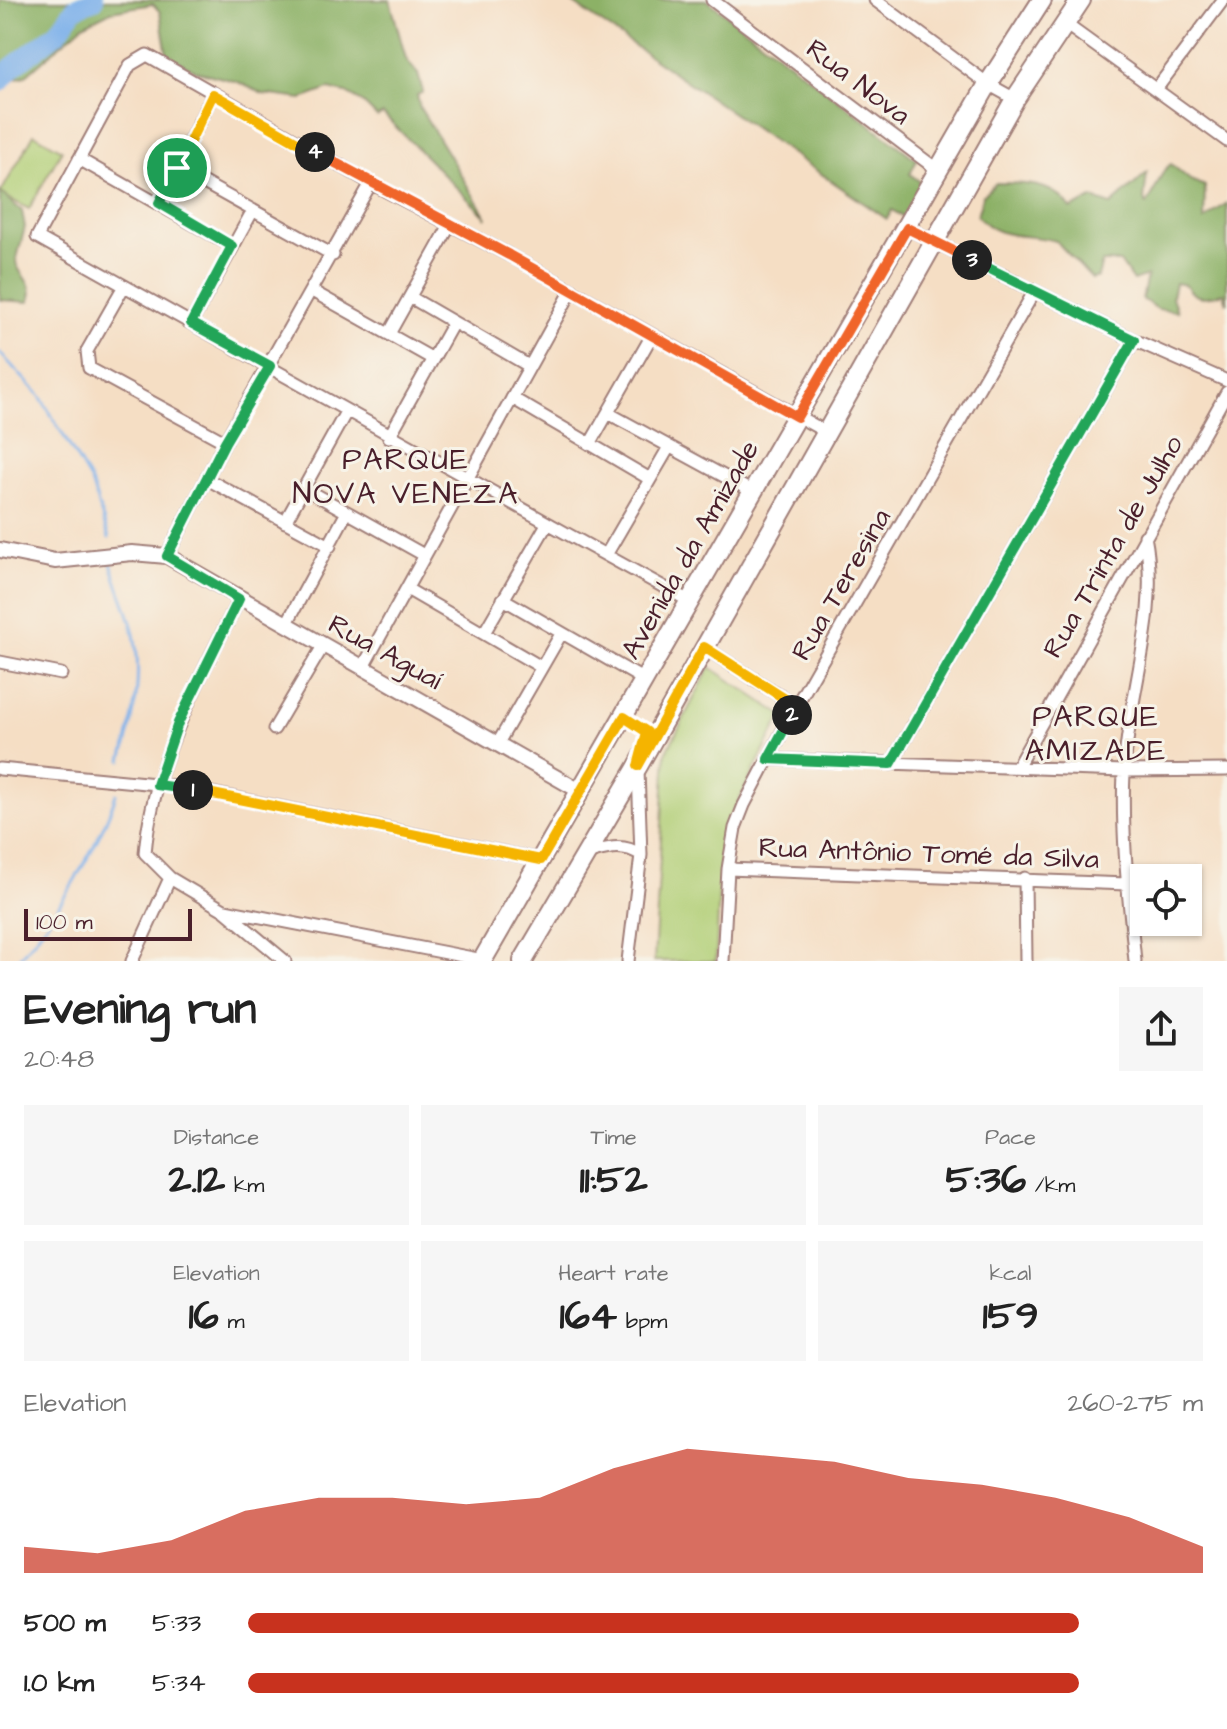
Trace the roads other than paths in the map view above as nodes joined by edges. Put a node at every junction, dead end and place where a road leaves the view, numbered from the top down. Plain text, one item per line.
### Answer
1 (712, 0) edge
2 (875, 0) edge
3 (1042, 0) edge
4 (1081, 0) edge
5 (1223, 0) edge
6 (1064, 23) junction
7 (988, 84) junction
8 (1157, 88) junction
9 (213, 94) junction
10 (1015, 99) junction
11 (1227, 141) edge
12 (79, 159) junction
13 (177, 168) junction
14 (939, 171) junction
15 (371, 183) junction
16 (159, 203) junction
17 (252, 212) junction
18 (450, 225) junction
19 (907, 228) junction
20 (936, 242) junction
21 (232, 246) junction
22 (333, 255) junction
23 (124, 286) junction
24 (312, 291) junction
25 (571, 292) junction
26 (1034, 292) junction
27 (410, 297) junction
28 (191, 323) junction
29 (453, 323) junction
30 (390, 332) junction
31 (651, 337) junction
32 (1134, 340) junction
33 (433, 359) junction
34 (270, 366) junction
35 (529, 366) junction
36 (1227, 381) edge
37 (1227, 392) edge
38 (512, 398) junction
39 (346, 412) junction
40 (608, 413) junction
41 (797, 417) junction
42 (826, 432) junction
43 (389, 437) junction
44 (225, 442) junction
45 (590, 444) junction
46 (669, 447) junction
47 (207, 479) junction
48 (468, 479) junction
49 (650, 479) junction
50 (304, 488) junction
51 (753, 492) junction
52 (347, 512) junction
53 (285, 522) junction
54 (547, 524) junction
55 (1145, 536) junction
56 (330, 546) junction
57 (0, 550) edge
58 (424, 555) junction
59 (606, 555) junction
60 (167, 556) junction
61 (407, 589) junction
62 (239, 599) junction
63 (503, 599) junction
64 (691, 602) junction
65 (286, 625) junction
66 (484, 633) junction
67 (561, 634) junction
68 (323, 646) junction
69 (704, 647) junction
70 (0, 662) edge
71 (363, 667) junction
72 (541, 667) junction
73 (61, 674) dead end
74 (646, 681) junction
75 (796, 706) junction
76 (624, 717) junction
77 (274, 729) dead end
78 (498, 743) junction
79 (768, 759) junction
80 (891, 764) junction
81 (638, 766) junction
82 (1017, 767) junction
83 (0, 769) edge
84 (1227, 770) edge
85 (1124, 771) junction
86 (157, 785) junction
87 (580, 791) junction
88 (585, 854) junction
89 (641, 855) junction
90 (541, 860) junction
91 (728, 869) junction
92 (170, 878) junction
93 (1025, 878) junction
94 (1127, 884) junction
95 (224, 910) junction
96 (482, 960) edge
97 (132, 961) edge
98 (285, 961) edge
99 (523, 961) edge
100 (628, 961) edge
101 (723, 961) edge
102 (1026, 961) edge
103 (1135, 961) edge

1 - 14 street, Rua Nova
2 - 7 street
3 - 7 main road, Avenida da Amizade
4 - 6 main road
5 - 8 street
6 - 8 street
6 - 10 main road
7 - 10 street
7 - 14 main road, Avenida da Amizade
8 - 11 street
9 - 12 street
9 - 13 street
9 - 15 street
10 - 20 main road
12 - 16 street
12 - 23 street
13 - 16 street
13 - 17 street
14 - 19 main road, Avenida da Amizade
15 - 18 street
15 - 22 street
16 - 21 street
17 - 21 street
17 - 22 street
18 - 25 street
18 - 27 street
19 - 20 street
19 - 41 main road, Avenida da Amizade
20 - 26 street
20 - 42 main road
21 - 28 street
22 - 24 street
23 - 28 street
23 - 44 street
24 - 30 street
24 - 34 street
25 - 31 street
25 - 35 street
26 - 32 street
26 - 75 street, Rua Teresina
27 - 29 street
27 - 30 street
28 - 34 street
29 - 33 street
29 - 35 street
30 - 33 street
31 - 40 street
31 - 41 street
32 - 36 street
32 - 80 street
33 - 43 street
34 - 39 street
34 - 44 street
35 - 38 street
37 - 55 street, Rua Trinta de Julho
38 - 45 street
38 - 48 street
39 - 43 street
39 - 50 street
40 - 45 street
40 - 46 street
41 - 42 street
41 - 51 main road, Avenida da Amizade
42 - 69 main road
43 - 48 street
44 - 47 street
45 - 49 street
46 - 49 street
46 - 51 street
47 - 53 street
47 - 60 street
48 - 54 street
48 - 58 street
49 - 59 street
50 - 52 street
50 - 53 street
51 - 64 main road, Avenida da Amizade
52 - 56 street
52 - 58 street
53 - 56 street
54 - 59 street
54 - 63 street
55 - 82 street, Rua Trinta de Julho
55 - 85 street
56 - 65 street
57 - 60 street
58 - 61 street
59 - 64 street
60 - 62 street, Rua Aguaí
61 - 66 street
61 - 71 street
62 - 65 street, Rua Aguaí
62 - 86 street
63 - 66 street
63 - 67 street
64 - 74 main road, Avenida da Amizade
65 - 68 street, Rua Aguaí
66 - 72 street
67 - 72 street
67 - 74 street
68 - 71 street, Rua Aguaí
68 - 77 street
69 - 75 street
69 - 81 main road
70 - 73 street
71 - 78 street, Rua Aguaí
72 - 78 street
74 - 76 main road, Avenida da Amizade
75 - 79 street, Rua Teresina
76 - 81 main road
76 - 87 main road, Avenida da Amizade
78 - 87 street, Rua Aguaí
79 - 80 street
79 - 91 street, Rua Teresina
80 - 82 street
81 - 88 main road
81 - 89 street
82 - 85 street
83 - 86 street
84 - 85 street
85 - 94 street
86 - 90 street
86 - 92 street
87 - 90 main road, Avenida da Amizade
88 - 89 street
88 - 99 main road
89 - 100 street
90 - 96 main road, Avenida da Amizade
91 - 93 street, Rua Antônio Tomé da Silva
91 - 101 street, Rua Teresina
92 - 95 street
92 - 97 street
93 - 94 street, Rua Antônio Tomé da Silva
93 - 102 street
94 - 103 street
95 - 96 street
95 - 98 street

